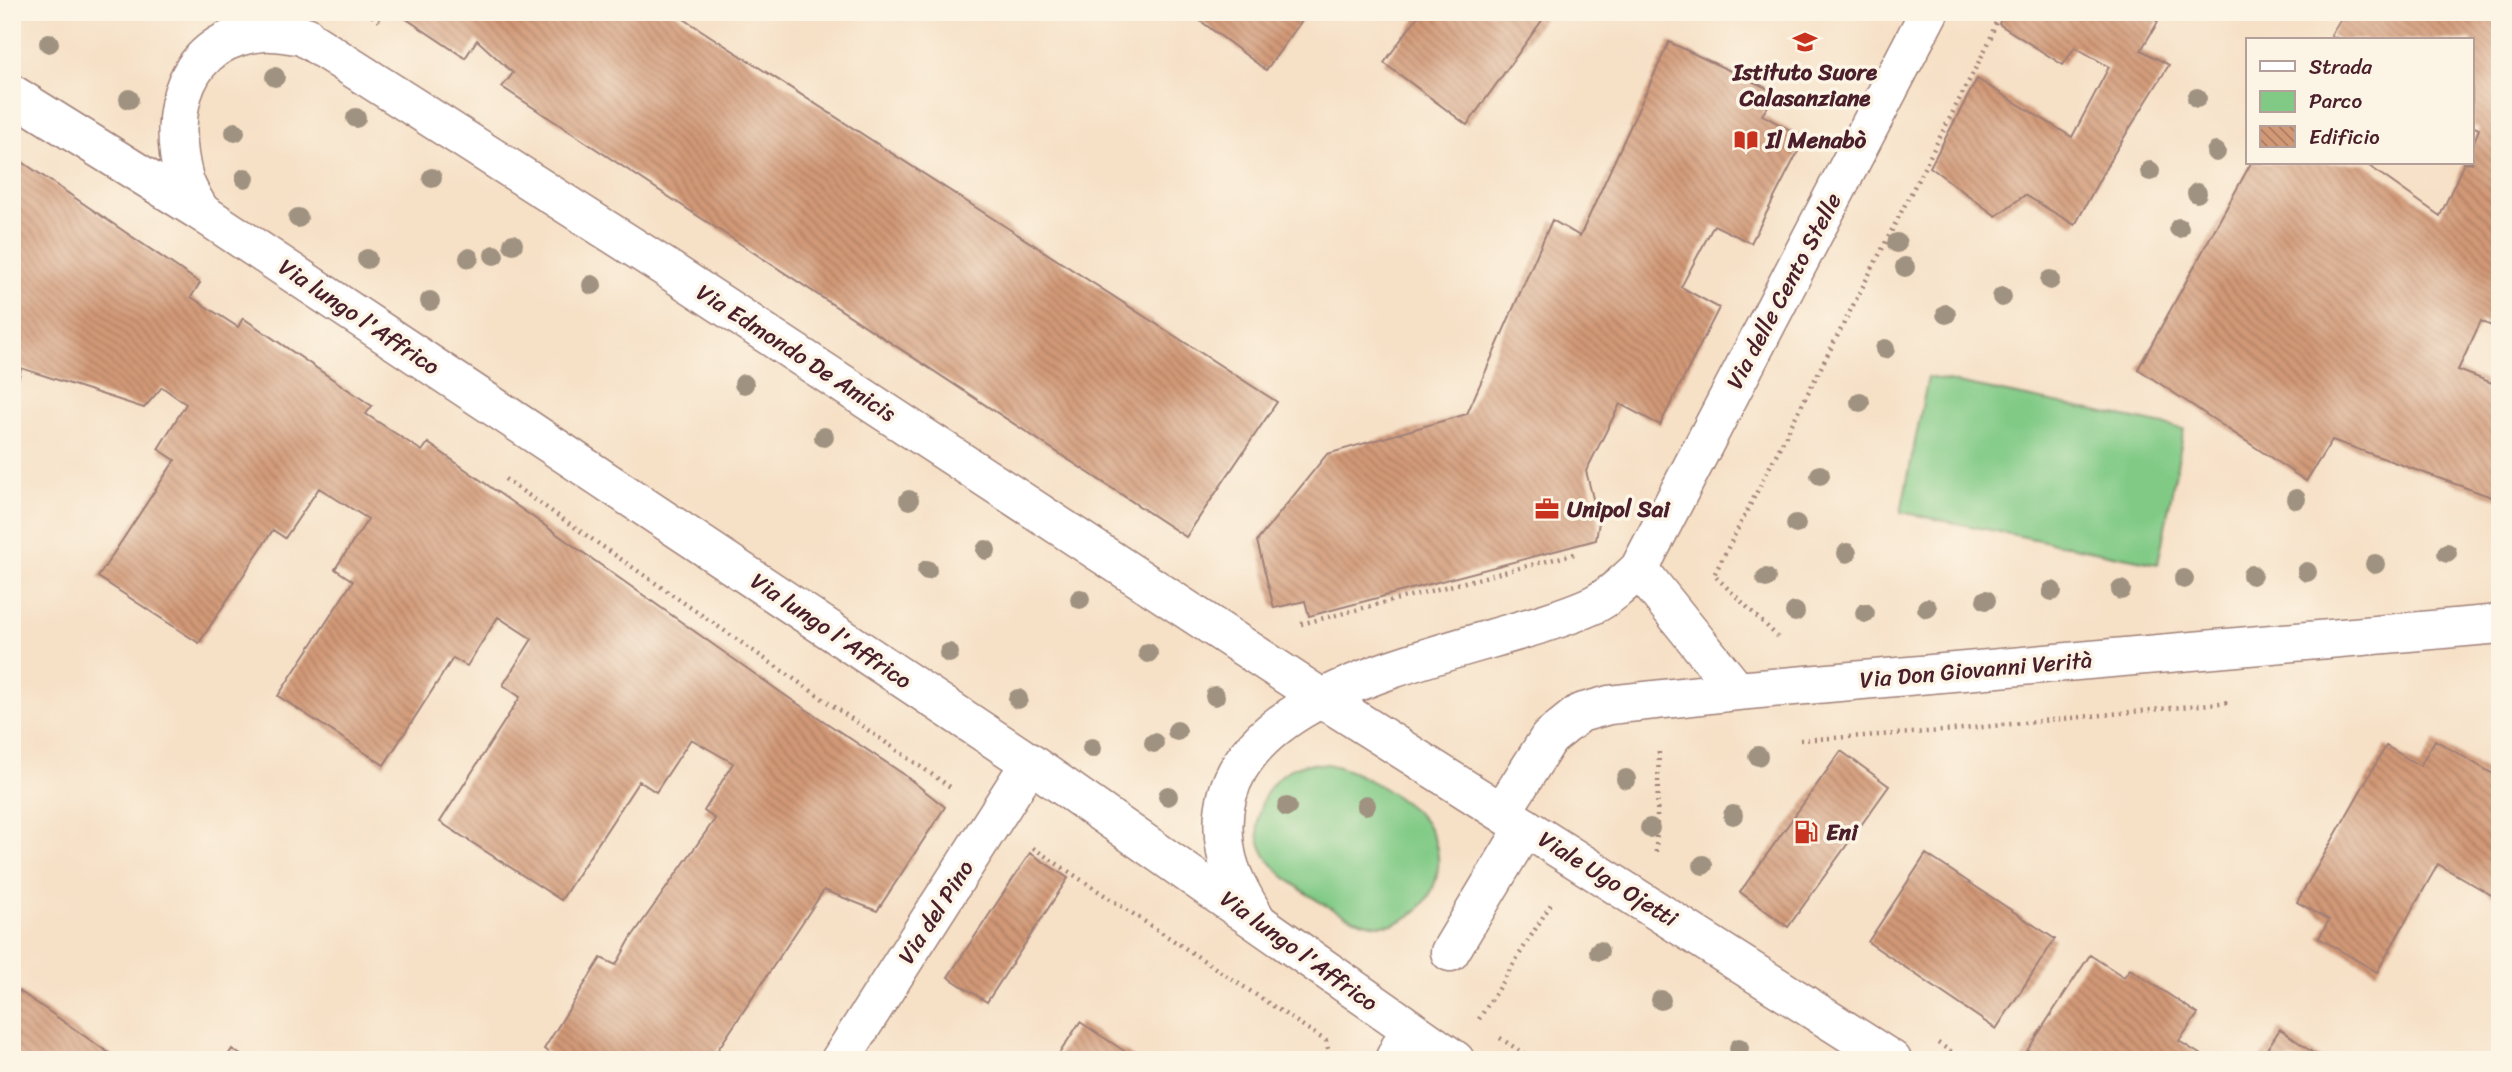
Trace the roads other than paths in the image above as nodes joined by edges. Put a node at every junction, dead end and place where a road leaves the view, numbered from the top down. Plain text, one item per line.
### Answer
1 (265, 12) edge
2 (1929, 12) edge
3 (306, 37) junction
4 (12, 94) edge
5 (201, 212) junction
6 (1639, 569) junction
7 (2500, 624) edge
8 (1737, 691) junction
9 (1323, 699) junction
10 (1030, 763) junction
11 (1514, 819) junction
12 (1256, 919) junction
13 (1450, 953) dead end
14 (1402, 1045) edge
15 (840, 1060) edge
16 (1455, 1060) edge
17 (1892, 1060) edge

1 - 3 main road, Via Edmondo De Amicis
2 - 6 main road, Via delle Cento Stelle
3 - 5 main road, Via lungo l'Affrico
3 - 9 main road, Via Edmondo De Amicis
4 - 5 main road, Via lungo l'Affrico
5 - 10 main road, Via lungo l'Affrico
6 - 8 main road
6 - 9 main road, Via delle Cento Stelle
7 - 8 main road, Via Don Giovanni Verità
8 - 11 main road, Via Don Giovanni Verità
9 - 11 main road, Viale Ugo Ojetti
9 - 12 main road, Via lungo l'Affrico
10 - 12 main road, Via lungo l'Affrico
10 - 15 main road, Via del Pino
11 - 13 main road, Via Don Giovanni Verità
11 - 17 main road, Viale Ugo Ojetti
12 - 14 main road, Via lungo l'Affrico
14 - 16 main road, Via lungo l'Affrico

